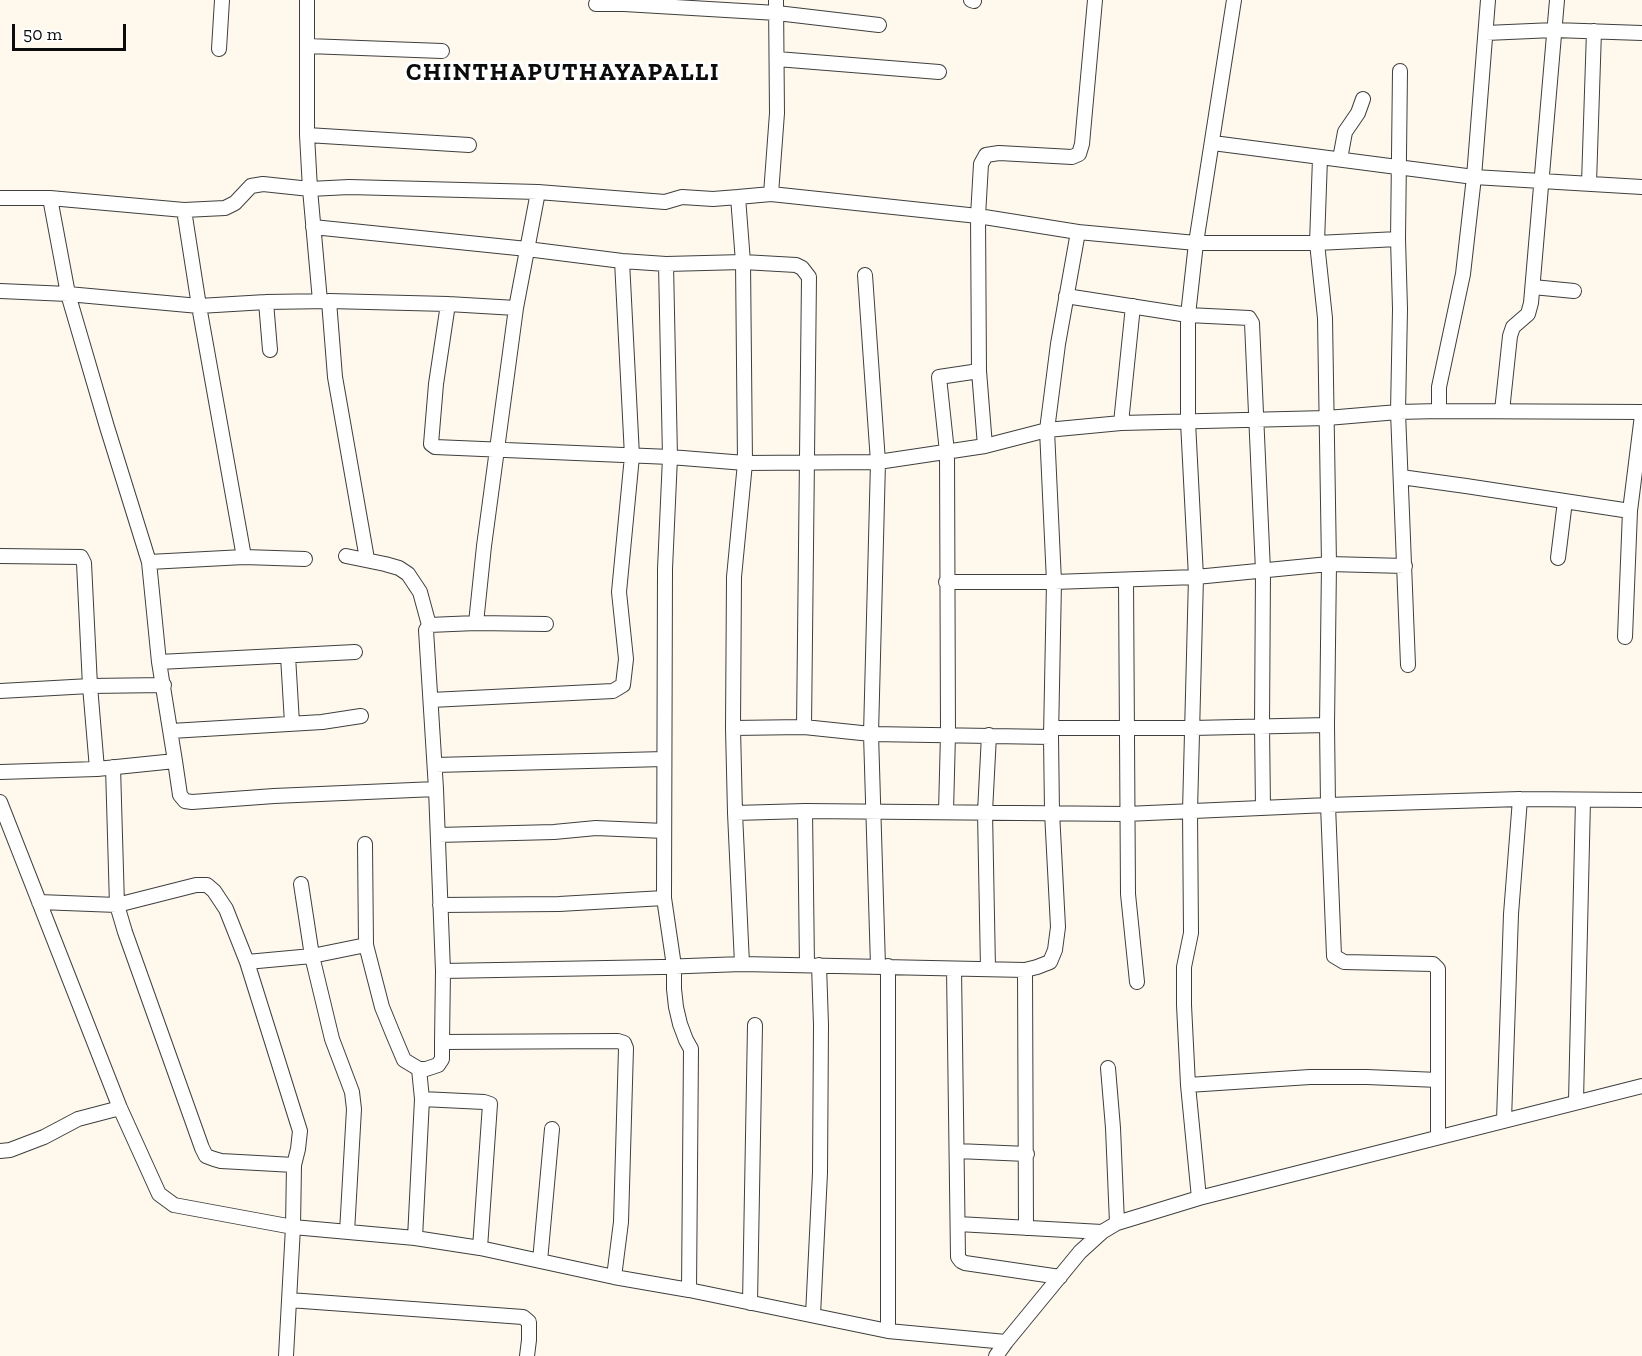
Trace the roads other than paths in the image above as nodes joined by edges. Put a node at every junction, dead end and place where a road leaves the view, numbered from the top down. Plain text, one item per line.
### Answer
1 (222, 0) edge
2 (307, 0) edge
3 (1095, 0) edge
4 (1234, 0) edge
5 (1488, 0) edge
6 (1557, 0) edge
7 (596, 4) dead end
8 (777, 7) edge
9 (879, 25) dead end
10 (1554, 30) junction
11 (1594, 31) junction
12 (1486, 33) junction
13 (1642, 33) edge
14 (307, 46) junction
15 (219, 49) dead end
16 (442, 51) dead end
17 (777, 59) junction
18 (1400, 71) dead end
19 (939, 72) dead end
20 (1363, 99) dead end
21 (307, 135) junction
22 (1213, 143) junction
23 (469, 145) dead end
24 (1320, 158) junction
25 (1340, 159) junction
26 (1400, 168) junction
27 (1474, 177) junction
28 (1543, 180) junction
29 (1588, 183) junction
30 (1642, 187) edge
31 (310, 189) junction
32 (538, 192) junction
33 (771, 194) junction
34 (738, 197) junction
35 (0, 198) edge
36 (51, 198) junction
37 (184, 210) junction
38 (978, 216) junction
39 (313, 227) junction
40 (1078, 232) junction
41 (1398, 239) junction
42 (1196, 243) junction
43 (1317, 243) junction
44 (527, 249) junction
45 (622, 261) junction
46 (743, 262) junction
47 (666, 264) junction
48 (865, 275) dead end
49 (1533, 287) junction
50 (0, 291) edge
51 (1574, 291) dead end
52 (68, 294) junction
53 (1066, 296) junction
54 (324, 301) junction
55 (266, 302) junction
56 (448, 304) junction
57 (200, 306) junction
58 (1133, 306) junction
59 (516, 308) junction
60 (1188, 315) junction
61 (270, 350) dead end
62 (979, 371) junction
63 (1438, 411) junction
64 (1502, 411) junction
65 (1398, 412) junction
66 (1642, 414) edge
67 (1326, 418) junction
68 (1256, 420) junction
69 (1188, 422) junction
70 (1121, 423) junction
71 (1047, 430) junction
72 (985, 446) junction
73 (497, 450) junction
74 (947, 452) junction
75 (632, 456) junction
76 (670, 457) junction
77 (878, 462) junction
78 (745, 463) junction
79 (807, 464) junction
80 (1401, 477) junction
81 (1565, 501) junction
82 (1630, 511) junction
83 (0, 556) edge
84 (346, 556) dead end
85 (244, 557) junction
86 (1558, 558) dead end
87 (305, 559) dead end
88 (367, 559) junction
89 (149, 562) junction
90 (1329, 564) junction
91 (1405, 566) junction
92 (1263, 571) junction
93 (1196, 577) junction
94 (1126, 580) junction
95 (946, 582) junction
96 (1054, 582) junction
97 (476, 622) junction
98 (546, 624) dead end
99 (429, 625) junction
100 (1625, 637) dead end
101 (355, 652) dead end
102 (288, 656) junction
103 (159, 662) junction
104 (1408, 665) dead end
105 (164, 685) junction
106 (90, 686) junction
107 (0, 690) edge
108 (430, 700) junction
109 (361, 716) dead end
110 (292, 723) junction
111 (1327, 725) junction
112 (1262, 726) junction
113 (804, 727) junction
114 (733, 728) junction
115 (1127, 728) junction
116 (1192, 728) junction
117 (171, 731) junction
118 (1051, 732) junction
119 (871, 734) junction
120 (948, 734) junction
121 (989, 735) junction
122 (664, 759) junction
123 (175, 761) junction
124 (435, 765) junction
125 (113, 767) junction
126 (97, 769) junction
127 (0, 772) edge
128 (436, 789) junction
129 (1520, 799) junction
130 (1583, 800) junction
131 (1642, 800) edge
132 (0, 802) edge
133 (1328, 805) junction
134 (1263, 808) junction
135 (805, 811) junction
136 (1190, 811) junction
137 (946, 812) junction
138 (985, 812) junction
139 (1052, 812) junction
140 (735, 813) junction
141 (874, 813) junction
142 (1126, 814) junction
143 (664, 831) junction
144 (438, 835) junction
145 (365, 844) dead end
146 (301, 884) dead end
147 (664, 898) junction
148 (39, 902) junction
149 (117, 905) junction
150 (440, 905) junction
151 (366, 945) junction
152 (312, 956) junction
153 (247, 962) junction
154 (742, 964) junction
155 (813, 965) junction
156 (674, 966) junction
157 (883, 966) junction
158 (954, 969) junction
159 (988, 969) junction
160 (1025, 970) junction
161 (443, 971) junction
162 (1137, 982) dead end
163 (755, 1025) dead end
164 (442, 1042) junction
165 (1108, 1068) dead end
166 (419, 1069) junction
167 (1438, 1080) junction
168 (1188, 1085) junction
169 (1642, 1086) edge
170 (422, 1099) junction
171 (1576, 1101) junction
172 (120, 1108) junction
173 (1504, 1120) junction
174 (552, 1129) dead end
175 (1438, 1136) junction
176 (0, 1151) edge
177 (957, 1151) junction
178 (1027, 1154) junction
179 (294, 1166) junction
180 (1199, 1198) junction
181 (1117, 1223) junction
182 (958, 1224) junction
183 (293, 1227) junction
184 (1026, 1228) junction
185 (347, 1232) junction
186 (1102, 1232) junction
187 (415, 1238) junction
188 (480, 1248) junction
189 (540, 1261) junction
190 (614, 1277) junction
191 (1060, 1277) junction
192 (689, 1290) junction
193 (290, 1300) junction
194 (750, 1303) junction
195 (813, 1316) junction
196 (888, 1331) junction
197 (1006, 1342) junction
198 (286, 1356) edge
199 (527, 1356) edge
200 (996, 1356) edge

1 - 15 street
2 - 14 street
3 - 38 street
4 - 22 street
5 - 12 street
6 - 10 street
7 - 8 street
8 - 9 street
8 - 17 street
10 - 11 street
10 - 12 street
10 - 28 street
11 - 13 street
11 - 29 street
12 - 27 street
14 - 16 street
14 - 21 street
17 - 19 street
17 - 33 street
18 - 26 street
20 - 25 street
21 - 23 street
21 - 31 street
22 - 24 street
22 - 42 street
24 - 25 street
24 - 43 street
25 - 26 street
26 - 27 street
26 - 41 street
27 - 28 street
27 - 63 street
28 - 29 street
28 - 49 street
29 - 30 street
31 - 32 street
31 - 37 street
31 - 39 street
32 - 34 street
32 - 44 street
33 - 34 street
33 - 38 street
34 - 46 street
35 - 36 street
36 - 37 street
36 - 52 street
37 - 57 street
38 - 40 street
38 - 62 street
39 - 44 street
39 - 54 street
40 - 42 street
40 - 53 street
41 - 43 street
41 - 65 street
42 - 43 street
42 - 60 street
43 - 67 street
44 - 45 street
44 - 59 street
45 - 47 street
45 - 75 street
46 - 47 street
46 - 78 street
46 - 79 street
47 - 76 street
48 - 77 street
49 - 51 street
49 - 64 street
50 - 52 street
52 - 57 street
52 - 89 street
53 - 58 street
53 - 71 street
54 - 55 street
54 - 56 street
54 - 88 street
55 - 57 street
55 - 61 street
56 - 59 street
56 - 73 street
57 - 85 street
58 - 60 street
58 - 70 street
59 - 73 street
60 - 68 street
60 - 69 street
62 - 72 street
62 - 74 street
63 - 64 street
63 - 65 street
64 - 66 street
65 - 67 street
65 - 80 street
66 - 82 street
67 - 68 street
67 - 90 street
68 - 69 street
68 - 92 street
69 - 70 street
69 - 93 street
70 - 71 street
71 - 72 street
71 - 96 street
72 - 74 street
73 - 75 street
73 - 97 street
74 - 77 street
74 - 95 street
75 - 76 street
75 - 108 street
76 - 78 street
76 - 122 street
77 - 79 street
77 - 119 street
78 - 79 street
78 - 114 street
79 - 113 street
80 - 81 street
80 - 91 street
81 - 82 street
81 - 86 street
82 - 100 street
83 - 106 street
84 - 88 street
85 - 87 street
85 - 89 street
88 - 99 street
89 - 103 street
90 - 91 street
90 - 92 street
90 - 111 street
91 - 104 street
92 - 93 street
92 - 112 street
93 - 94 street
93 - 116 street
94 - 96 street
94 - 115 street
95 - 96 street
95 - 120 street
96 - 118 street
97 - 98 street
97 - 99 street
99 - 108 street
101 - 102 street
102 - 103 street
102 - 110 street
103 - 105 street
105 - 106 street
105 - 117 street
106 - 107 street
106 - 126 street
108 - 124 street
109 - 110 street
110 - 117 street
111 - 112 street
111 - 133 street
112 - 116 street
112 - 134 street
113 - 114 street
113 - 119 street
114 - 140 street
115 - 116 street
115 - 118 street
115 - 142 street
116 - 136 street
117 - 123 street
118 - 121 street
118 - 139 street
119 - 120 street
119 - 141 street
120 - 121 street
120 - 137 street
121 - 138 street
122 - 124 street
122 - 143 street
123 - 125 street
123 - 128 street
124 - 128 street
125 - 126 street
125 - 149 street
126 - 127 street
128 - 144 street
129 - 130 street
129 - 133 street
129 - 173 street
130 - 131 street
130 - 171 street
132 - 148 street
133 - 134 street
133 - 167 street
134 - 136 street
135 - 140 street
135 - 141 street
135 - 155 street
136 - 142 street
136 - 168 street
137 - 138 street
137 - 141 street
138 - 139 street
138 - 159 street
139 - 142 street
139 - 160 street
140 - 154 street
141 - 157 street
142 - 162 street
143 - 144 street
143 - 147 street
144 - 150 street
145 - 151 street
146 - 152 street
147 - 150 street
147 - 156 street
148 - 149 street
148 - 172 street
149 - 153 street
149 - 179 street
150 - 161 street
151 - 152 street
151 - 166 street
152 - 153 street
152 - 185 street
153 - 179 street
154 - 155 street
154 - 156 street
155 - 157 street
155 - 195 street
156 - 161 street
156 - 192 street
157 - 158 street
157 - 196 street
158 - 159 street
158 - 177 street
159 - 160 street
160 - 178 street
161 - 164 street
163 - 194 street
164 - 166 street
164 - 190 street
165 - 181 street
166 - 170 street
167 - 168 street
167 - 175 street
168 - 180 street
169 - 171 street
170 - 187 street
170 - 188 street
171 - 173 street
172 - 176 street
172 - 183 street
173 - 175 street
174 - 189 street
175 - 180 street
177 - 178 street
177 - 182 street
178 - 184 street
179 - 183 street
180 - 181 street
181 - 186 street
182 - 184 street
182 - 191 street
183 - 185 street
183 - 193 street
184 - 186 street
185 - 187 street
186 - 191 street
187 - 188 street
188 - 189 street
189 - 190 street
190 - 192 street
191 - 197 street
192 - 194 street
193 - 198 street
193 - 199 street
194 - 195 street
195 - 196 street
196 - 197 street
197 - 200 street

